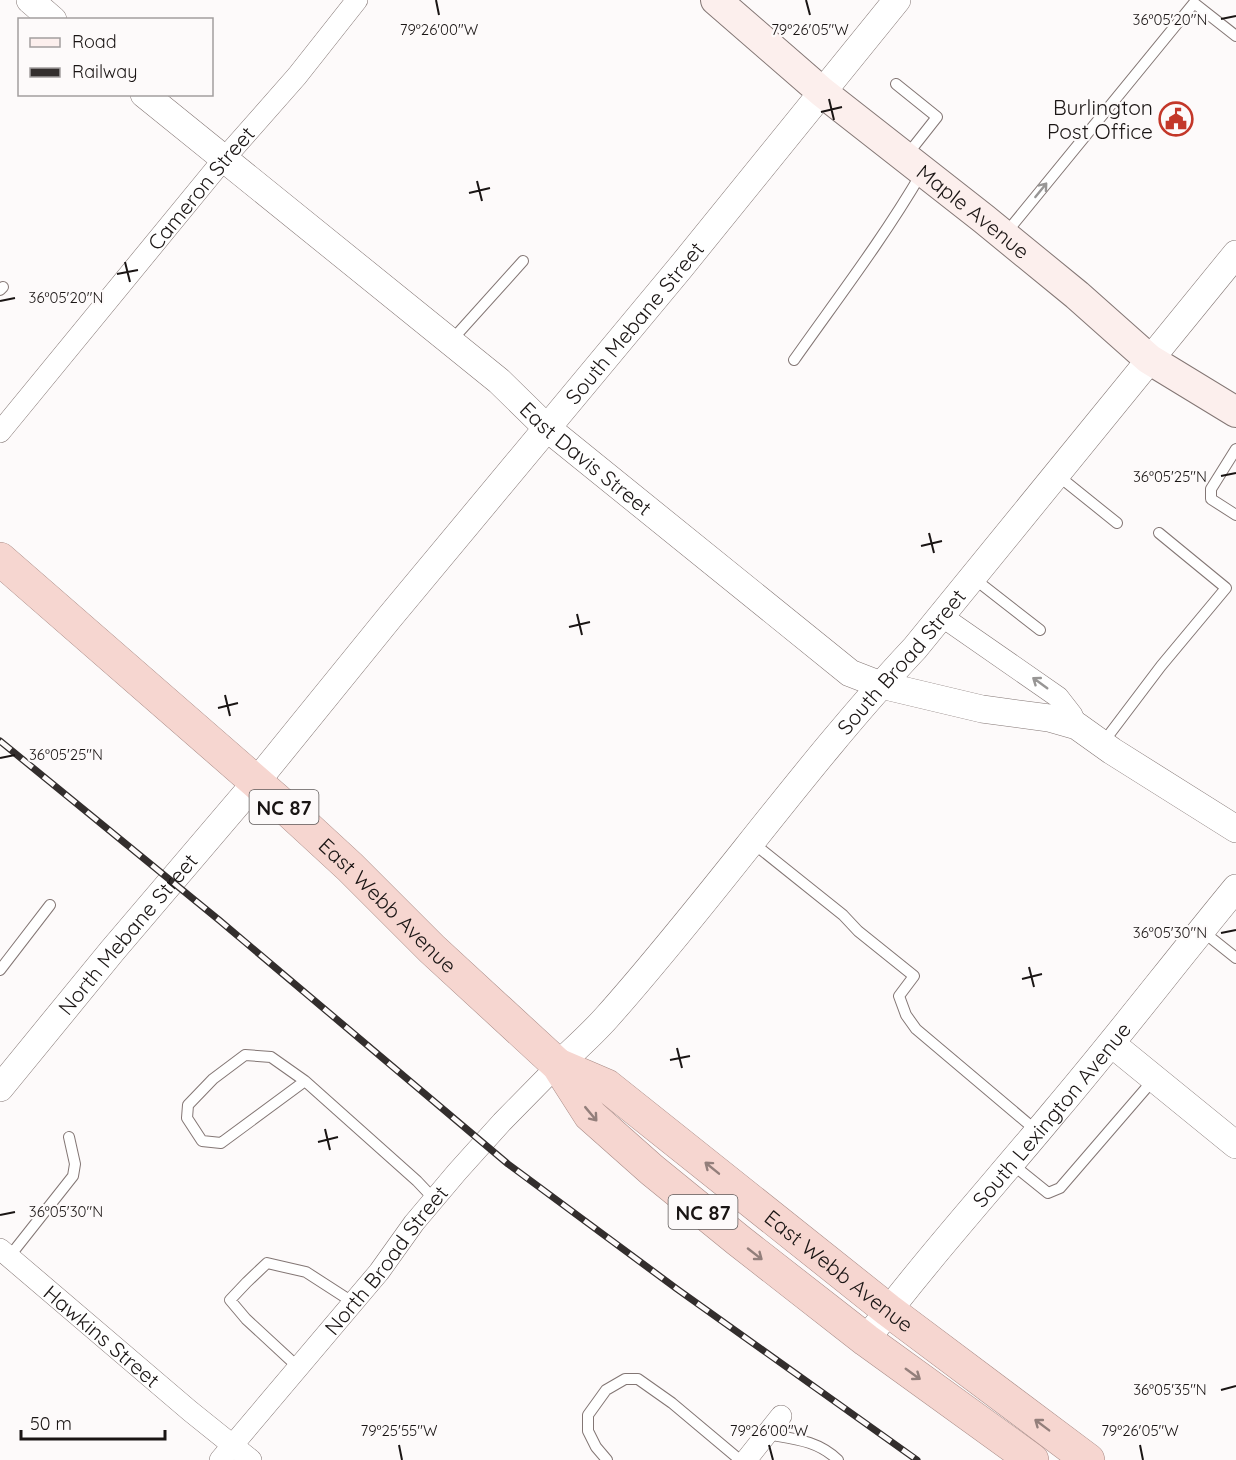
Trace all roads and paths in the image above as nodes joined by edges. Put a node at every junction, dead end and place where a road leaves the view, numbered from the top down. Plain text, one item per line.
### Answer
1 (30, 0) edge
2 (357, 0) edge
3 (717, 0) edge
4 (897, 0) edge
5 (51, 18) edge
6 (1236, 36) edge
7 (896, 84) dead end
8 (822, 92) junction
9 (146, 96) edge
10 (223, 160) junction
11 (914, 164) junction
12 (1004, 235) junction
13 (523, 261) dead end
14 (1232, 265) edge
15 (451, 341) junction
16 (1149, 359) junction
17 (794, 360) dead end
18 (1236, 412) edge
19 (547, 428) junction
20 (0, 432) edge
21 (1236, 449) edge
22 (1056, 474) junction
23 (1236, 515) edge
24 (1117, 523) dead end
25 (1159, 532) dead end
26 (0, 559) edge
27 (972, 577) junction
28 (940, 615) junction
29 (1040, 630) dead end
30 (880, 685) junction
31 (1077, 726) junction
32 (1102, 744) junction
33 (256, 782) junction
34 (1236, 829) edge
35 (753, 843) junction
36 (1236, 888) edge
37 (50, 904) dead end
38 (1201, 930) junction
39 (1236, 958) edge
40 (0, 970) edge
41 (1112, 1044) junction
42 (558, 1065) junction
43 (1154, 1078) junction
44 (305, 1080) junction
45 (0, 1088) edge
46 (1038, 1132) junction
47 (69, 1137) dead end
48 (1236, 1145) edge
49 (1011, 1164) junction
50 (434, 1199) junction
51 (5, 1253) edge
52 (354, 1303) junction
53 (888, 1310) junction
54 (866, 1340) junction
55 (299, 1368) junction
56 (781, 1416) dead end
57 (766, 1434) junction
58 (226, 1452) edge
59 (251, 1460) edge
60 (607, 1460) edge
61 (740, 1460) edge
62 (746, 1460) edge
63 (838, 1460) edge
64 (1032, 1460) edge
65 (1089, 1460) edge

1 - 5 street
2 - 10 street, Cameron Street
3 - 8 main road, Maple Avenue
4 - 8 street, South Mebane Street
12 -> 6 lane
7 - 11 lane
8 - 11 main road, Maple Avenue
8 - 19 street, South Mebane Street
9 - 10 street, East Davis Street
10 - 15 street, East Davis Street
10 - 20 street, Cameron Street
11 - 12 main road, Maple Avenue
11 - 17 lane
12 - 16 main road, Maple Avenue
13 - 15 lane
14 - 16 street, South Broad Street
15 - 19 street, East Davis Street
16 - 18 main road, Maple Avenue
16 - 22 street, South Broad Street
19 - 30 street, East Davis Street
19 - 33 street, South Mebane Street
21 - 23 lane
22 - 24 lane
22 - 27 street, South Broad Street
25 - 32 lane
26 - 33 highway, East Webb Avenue / NC 87
27 - 28 street, South Broad Street
27 - 29 lane
28 - 30 street, South Broad Street
31 -> 28 street, East Davis Street
30 - 31 street, East Davis Street
30 - 35 street, South Broad Street
31 - 32 street, East Davis Street
32 - 34 street, East Davis Street
33 - 42 highway, East Webb Avenue / NC 87
33 - 45 street, North Mebane Street
35 - 42 street, South Broad Street
35 - 46 lane
36 - 38 street, South Lexington Avenue
37 - 40 lane
38 - 39 lane
38 - 41 street, South Lexington Avenue
41 - 43 street
41 - 46 street, South Lexington Avenue
42 - 50 street, North Broad Street
53 -> 42 highway, East Webb Avenue / NC 87
42 -> 54 highway, East Webb Avenue / NC 87
43 - 48 street
43 - 49 lane
44 - 44 lane
44 - 50 lane
46 - 49 street, South Lexington Avenue
47 - 51 lane
49 - 53 street, South Lexington Avenue
50 - 52 street, North Broad Street
51 - 58 street, Hawkins Street
52 - 55 street, North Broad Street
52 - 55 lane
53 - 54 street, South Lexington Avenue
65 -> 53 highway, East Webb Avenue / NC 87
54 -> 64 highway, East Webb Avenue / NC 87
55 - 58 street, North Broad Street
56 - 57 street
57 - 62 street
57 - 63 lane
58 - 59 street, Hawkins Street
60 - 61 lane

